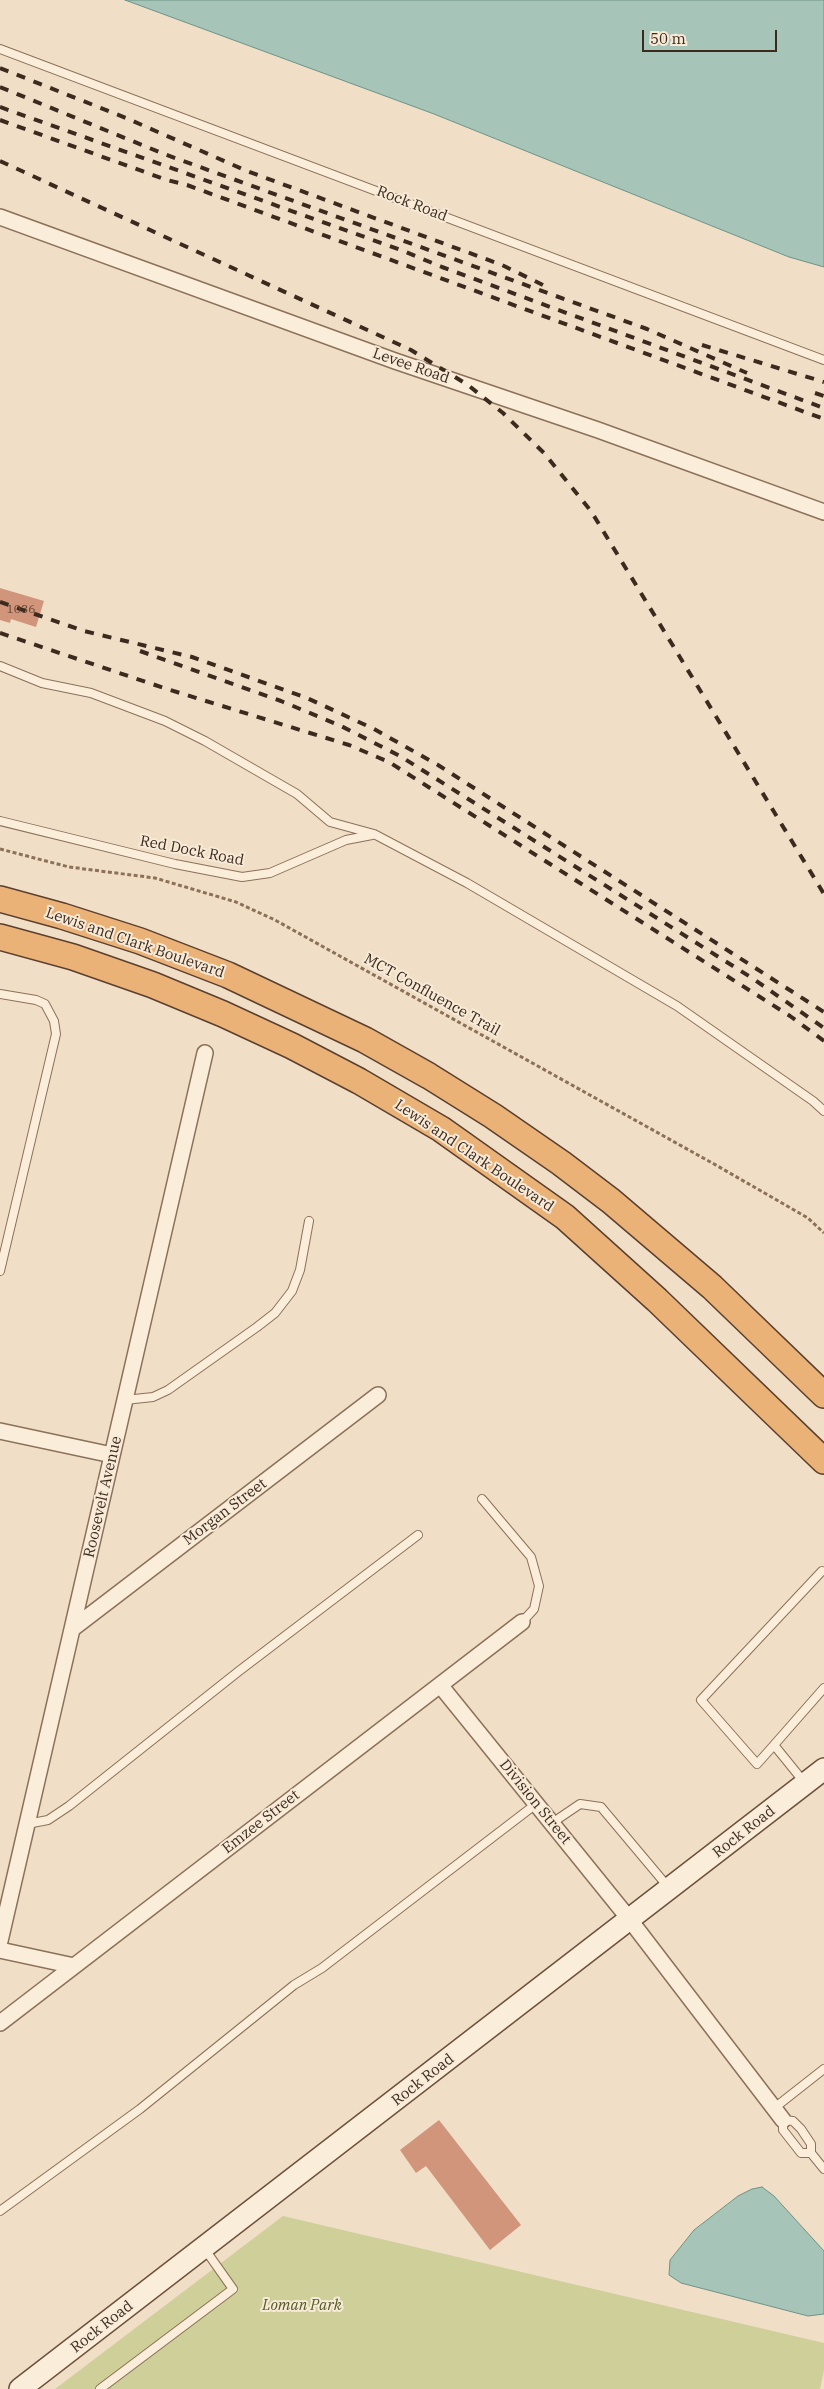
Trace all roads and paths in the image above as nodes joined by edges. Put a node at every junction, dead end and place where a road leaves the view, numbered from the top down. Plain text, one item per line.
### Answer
1 (0, 49) edge
2 (0, 217) edge
3 (824, 360) edge
4 (824, 512) edge
5 (0, 666) edge
6 (0, 821) edge
7 (374, 834) junction
8 (0, 849) edge
9 (0, 899) edge
10 (0, 937) edge
11 (0, 994) edge
12 (205, 1053) dead end
13 (824, 1111) edge
14 (309, 1221) dead end
15 (824, 1233) edge
16 (0, 1271) edge
17 (378, 1395) dead end
18 (824, 1395) edge
19 (125, 1400) junction
20 (0, 1431) edge
21 (112, 1456) junction
22 (824, 1461) edge
23 (482, 1499) dead end
24 (418, 1534) dead end
25 (822, 1571) dead end
26 (522, 1622) joint
27 (72, 1629) junction
28 (440, 1684) junction
29 (824, 1688) edge
30 (774, 1745) junction
31 (824, 1769) edge
32 (806, 1783) junction
33 (536, 1804) junction
34 (552, 1823) junction
35 (27, 1824) junction
36 (670, 1890) junction
37 (630, 1920) junction
38 (0, 1941) edge
39 (0, 1950) edge
40 (74, 1966) junction
41 (0, 2023) edge
42 (824, 2069) edge
43 (778, 2115) junction
44 (811, 2154) junction
45 (824, 2169) edge
46 (0, 2211) edge
47 (204, 2248) junction
48 (20, 2389) edge
49 (100, 2389) edge

1 - 3 lane, Rock Road
2 - 4 street, Levee Road
5 - 7 lane
6 - 7 lane, Red Dock Road
7 - 13 lane
8 - 15 path, MCT Confluence Trail
9 - 18 highway, Lewis and Clark Boulevard
10 - 22 highway, Lewis and Clark Boulevard
11 - 16 lane
12 - 19 street, Roosevelt Avenue
14 - 19 lane
17 - 27 street, Morgan Street
19 - 21 street, Roosevelt Avenue
20 - 21 street
21 - 27 street, Roosevelt Avenue
23 - 26 lane
24 - 35 lane
25 - 30 lane
26 - 28 street, Emzee Street
27 - 35 street, Roosevelt Avenue
28 - 33 street, Division Street
28 - 40 street, Emzee Street
29 - 30 lane
30 - 32 lane
31 - 32 main road, Rock Road
32 - 36 main road, Rock Road
33 - 34 street, Division Street
33 - 46 lane
34 - 36 lane
34 - 37 street, Division Street
35 - 38 street, Roosevelt Avenue
36 - 37 main road, Rock Road
37 - 43 street, Division Street
37 - 47 main road, Rock Road
39 - 40 street
40 - 41 street, Emzee Street
42 - 43 lane
43 - 44 lane
43 - 44 lane
44 - 45 lane
47 - 48 main road, Rock Road
47 - 49 lane

